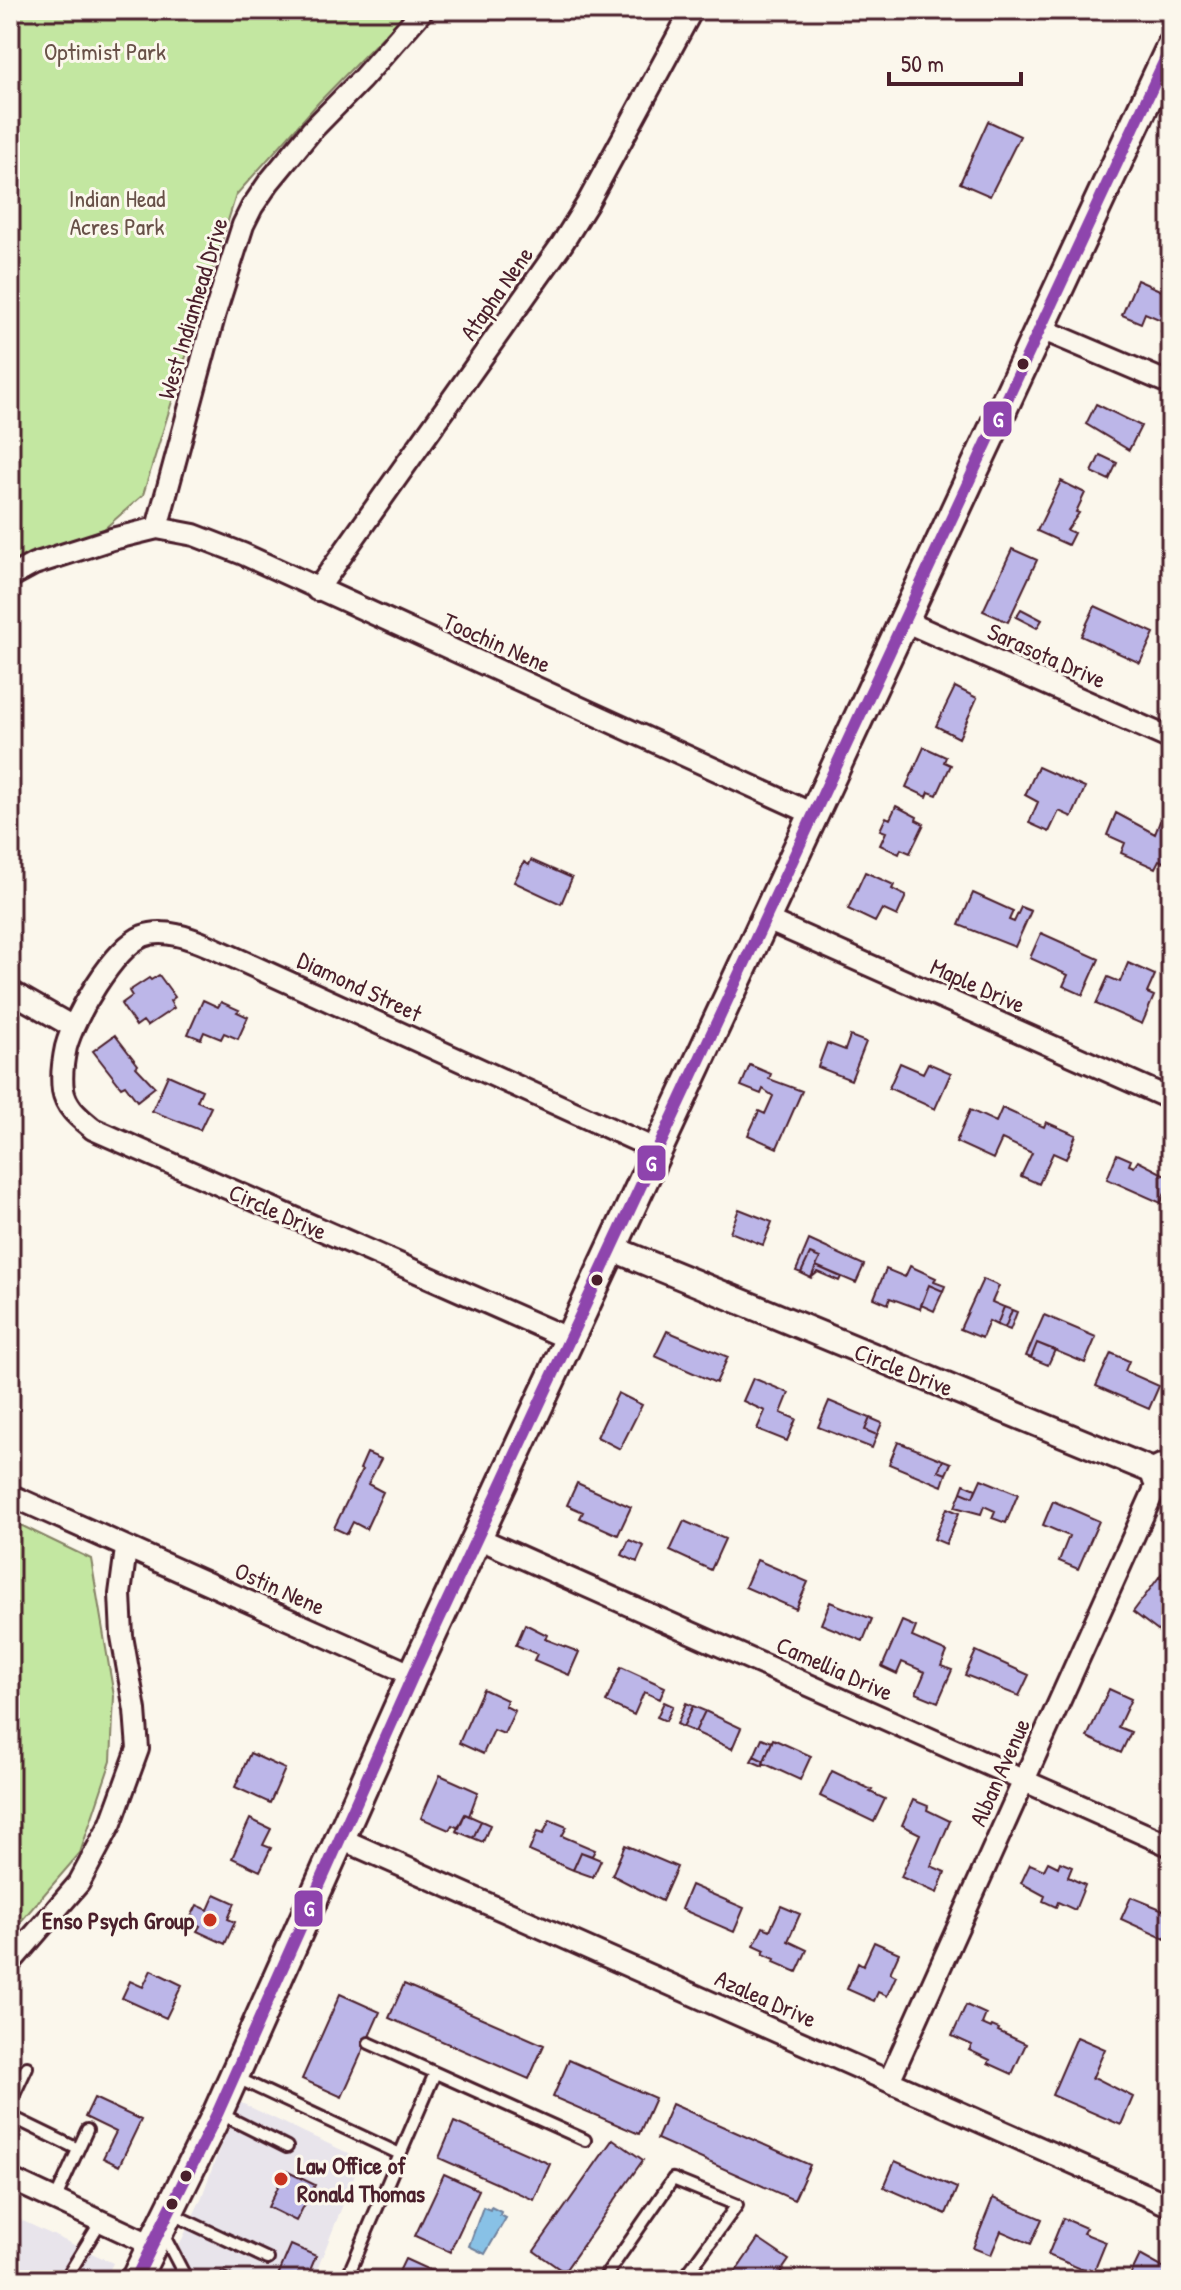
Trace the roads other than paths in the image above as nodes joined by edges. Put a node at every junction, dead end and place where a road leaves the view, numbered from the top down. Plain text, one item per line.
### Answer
1 (423, 10) edge
2 (692, 10) edge
3 (1171, 47) edge
4 (1039, 328) junction
5 (1171, 384) edge
6 (157, 528) junction
7 (10, 577) edge
8 (317, 590) junction
9 (902, 620) junction
10 (1171, 739) edge
11 (813, 814) junction
12 (765, 919) junction
13 (10, 991) edge
14 (73, 1027) junction
15 (1171, 1099) edge
16 (657, 1150) junction
17 (611, 1248) junction
18 (569, 1339) junction
19 (1165, 1471) edge
20 (10, 1495) edge
21 (478, 1538) junction
22 (126, 1549) junction
23 (413, 1675) junction
24 (1023, 1780) junction
25 (339, 1838) junction
26 (1171, 1846) edge
27 (10, 1963) edge
28 (369, 2043) dead end
29 (27, 2067) dead end
30 (435, 2073) junction
31 (234, 2077) junction
32 (889, 2081) junction
33 (10, 2103) edge
34 (218, 2112) junction
35 (10, 2116) edge
36 (87, 2130) dead end
37 (585, 2140) dead end
38 (287, 2147) dead end
39 (78, 2149) junction
40 (400, 2154) junction
41 (12, 2184) edge
42 (55, 2200) junction
43 (1171, 2206) edge
44 (101, 2221) junction
45 (160, 2228) junction
46 (268, 2259) dead end
47 (10, 2272) edge
48 (27, 2280) edge
49 (65, 2280) edge
50 (135, 2280) edge
51 (187, 2280) edge
52 (346, 2280) edge
53 (603, 2280) edge
54 (683, 2280) edge

1 - 6 street, West Indianhead Drive
2 - 8 street, Atapha Nene
3 - 4 main road
4 - 5 street
4 - 9 main road
6 - 7 street
6 - 8 street, Toochin Nene
8 - 11 street, Toochin Nene
9 - 10 street, Sarasota Drive
9 - 11 main road
11 - 12 main road
12 - 15 street, Maple Drive
12 - 16 main road
13 - 14 street
14 - 16 street, Diamond Street
14 - 18 street, Circle Drive
16 - 17 main road
17 - 18 main road
17 - 19 street, Circle Drive
18 - 21 main road
19 - 24 street, Alban Avenue
20 - 22 street, Ostin Nene
21 - 23 main road
21 - 24 street, Camellia Drive
22 - 23 street, Ostin Nene
22 - 27 street
23 - 25 main road
24 - 26 street, Camellia Drive
24 - 32 street, Alban Avenue
25 - 31 main road
25 - 32 street, Azalea Drive
28 - 30 lane
29 - 33 lane
30 - 37 lane
30 - 40 lane
31 - 34 main road
31 - 40 lane
32 - 43 street, Azalea Drive
34 - 38 lane
34 - 45 main road
35 - 39 lane
36 - 39 lane
39 - 42 lane
40 - 52 lane
41 - 42 street
42 - 44 street
44 - 45 street
44 - 49 lane
45 - 46 lane
45 - 50 main road
45 - 51 lane
47 - 48 lane
53 - 54 lane

